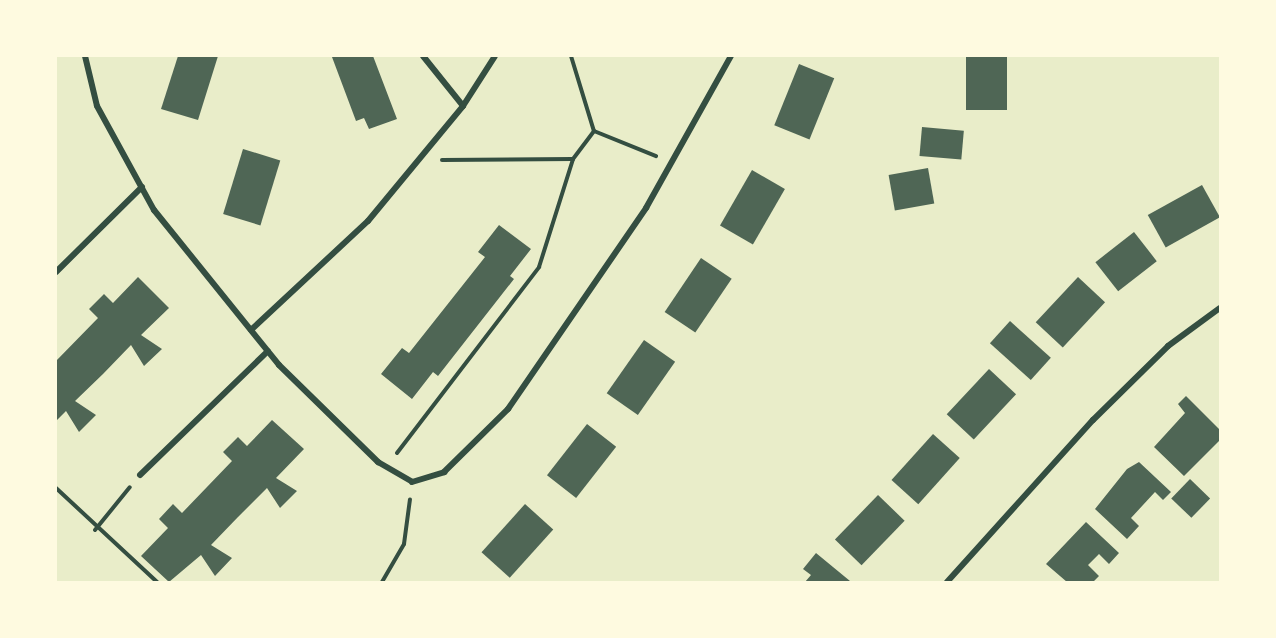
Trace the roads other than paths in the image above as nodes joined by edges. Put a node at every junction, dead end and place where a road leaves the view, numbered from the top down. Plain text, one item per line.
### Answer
1 (85, 56) edge
2 (423, 56) edge
3 (495, 56) edge
4 (731, 56) edge
5 (463, 106) junction
6 (142, 188) junction
7 (56, 272) edge
8 (1221, 308) edge
9 (251, 330) junction
10 (268, 351) junction
11 (140, 475) road end
12 (947, 582) edge

1 - 6 street
2 - 5 street
3 - 5 street
4 - 10 street
5 - 9 street
6 - 7 street
6 - 9 street
8 - 12 street
9 - 10 street
10 - 11 street

